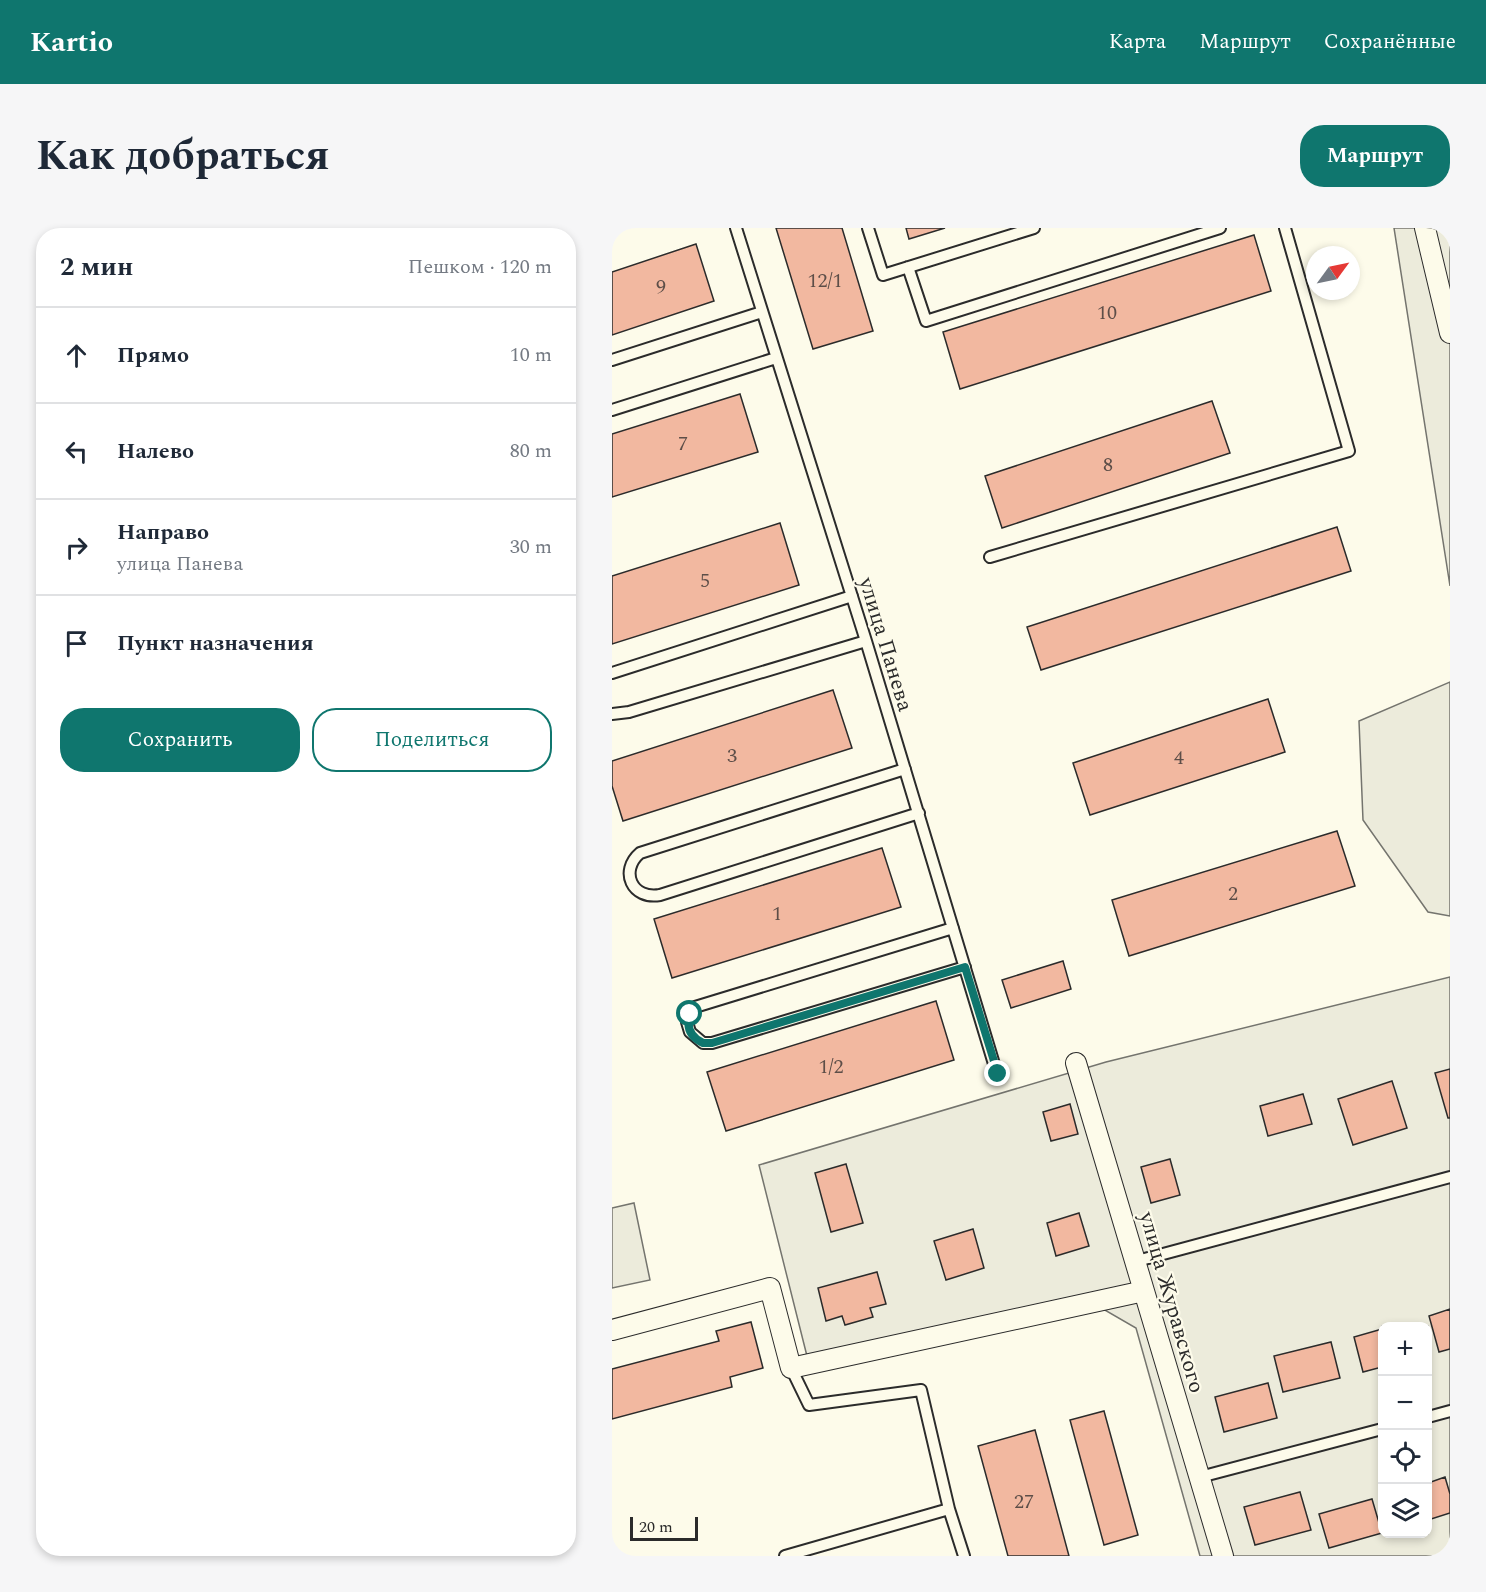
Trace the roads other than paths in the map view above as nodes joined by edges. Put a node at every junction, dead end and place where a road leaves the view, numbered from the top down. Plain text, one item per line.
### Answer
1 (736, 228) edge
2 (868, 228) edge
3 (1034, 228) edge
4 (1220, 228) edge
5 (1285, 228) edge
6 (1425, 228) edge
7 (908, 267) junction
8 (762, 312) junction
9 (1450, 333) edge
10 (776, 358) junction
11 (612, 360) edge
12 (612, 410) edge
13 (990, 557) dead end
14 (852, 596) junction
15 (866, 641) junction
16 (612, 673) edge
17 (612, 714) edge
18 (905, 769) junction
19 (919, 813) junction
20 (953, 928) junction
21 (965, 967) junction
22 (1076, 1063) dead end
23 (998, 1074) dead end
24 (1450, 1177) edge
25 (1137, 1261) junction
26 (1144, 1291) junction
27 (612, 1330) edge
28 (791, 1368) junction
29 (1450, 1411) edge
30 (1432, 1416) edge
31 (1379, 1430) edge
32 (1200, 1477) junction
33 (949, 1509) junction
34 (785, 1556) edge
35 (964, 1556) edge
36 (1223, 1556) edge

1 - 8 lane, улица Панева
2 - 7 lane
3 - 7 lane
4 - 7 lane
5 - 13 lane
6 - 9 street
8 - 10 lane, улица Панева
8 - 11 lane
10 - 12 lane
10 - 14 lane, улица Панева
14 - 15 lane, улица Панева
14 - 16 lane
15 - 17 lane
15 - 18 lane, улица Панева
18 - 19 lane, улица Панева
18 - 19 lane
19 - 20 lane, улица Панева
20 - 21 lane, улица Панева
20 - 21 lane
21 - 23 lane, улица Панева
22 - 25 street, улица Журавского
24 - 25 lane
25 - 26 street, улица Журавского
26 - 28 street
26 - 32 street, улица Журавского
27 - 28 street
28 - 33 lane
29 - 30 lane
31 - 32 lane
32 - 36 street, улица Журавского
33 - 34 lane
33 - 35 lane

